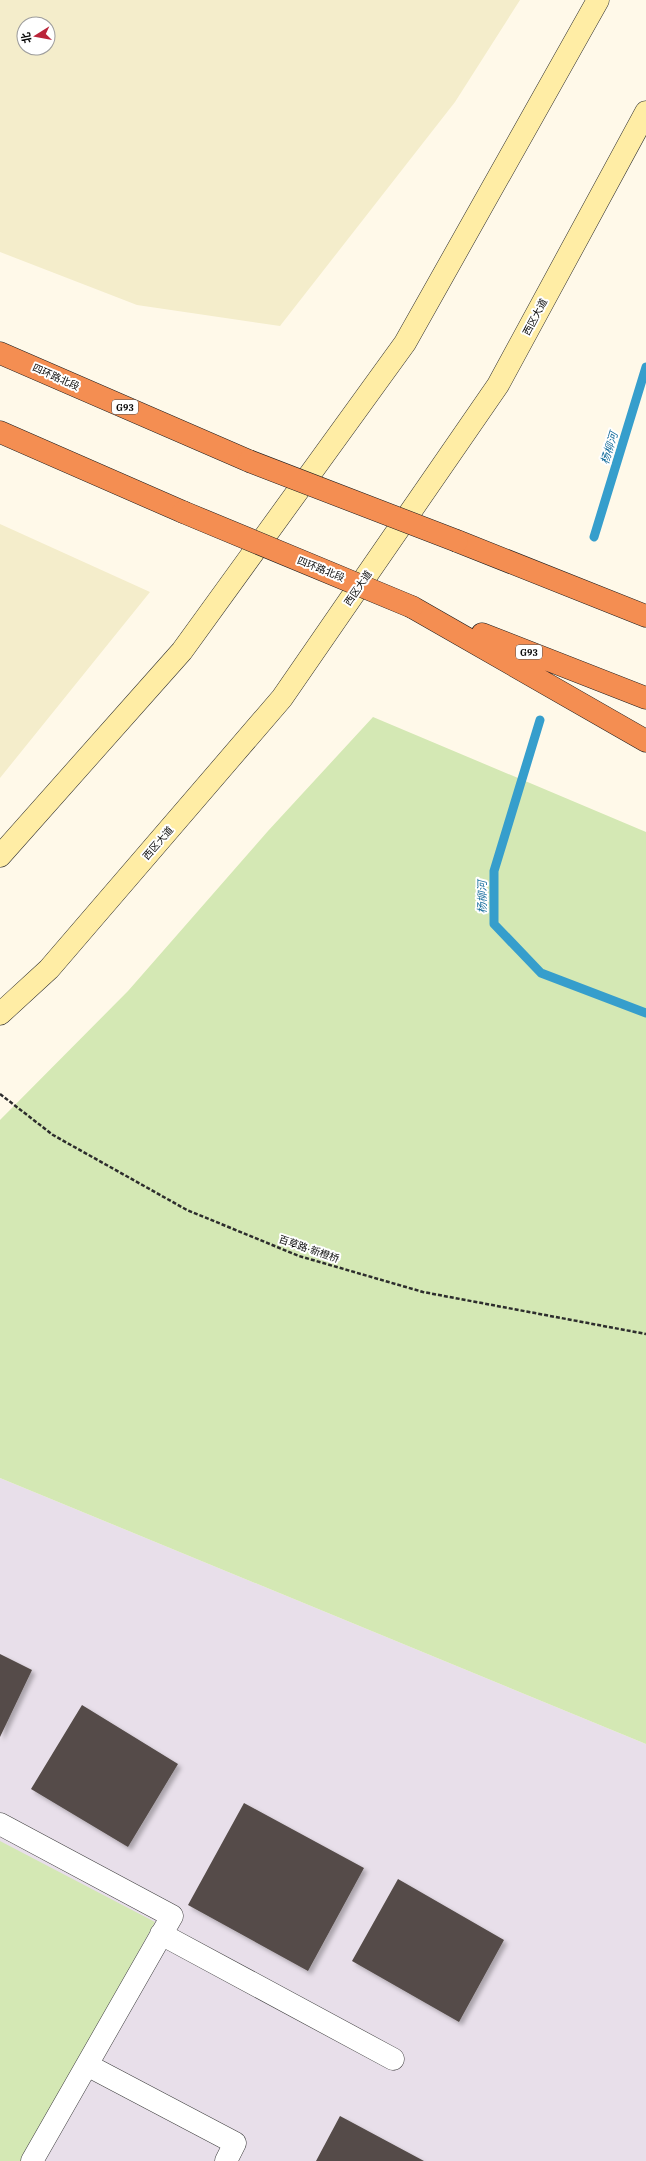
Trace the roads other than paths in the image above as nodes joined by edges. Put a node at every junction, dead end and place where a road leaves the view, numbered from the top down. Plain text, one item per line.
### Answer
1 (598, 0) edge
2 (646, 112) edge
3 (0, 353) edge
4 (0, 432) edge
5 (412, 607) junction
6 (646, 616) edge
7 (646, 698) edge
8 (646, 741) edge
9 (0, 856) edge
10 (0, 1014) edge
11 (0, 1824) edge
12 (161, 1934) junction
13 (393, 2059) dead end
14 (87, 2065) junction
15 (32, 2161) edge
16 (226, 2161) edge

1 - 9 main road
2 - 10 main road, 西区大道
3 - 6 highway, 四环路北段 / G93, bridge
4 - 5 highway, 四环路北段 / G93, bridge
5 - 7 highway, 四环路北段 / G93
5 - 8 highway
11 - 12 street
12 - 13 street
12 - 14 street
14 - 15 street
14 - 16 street

